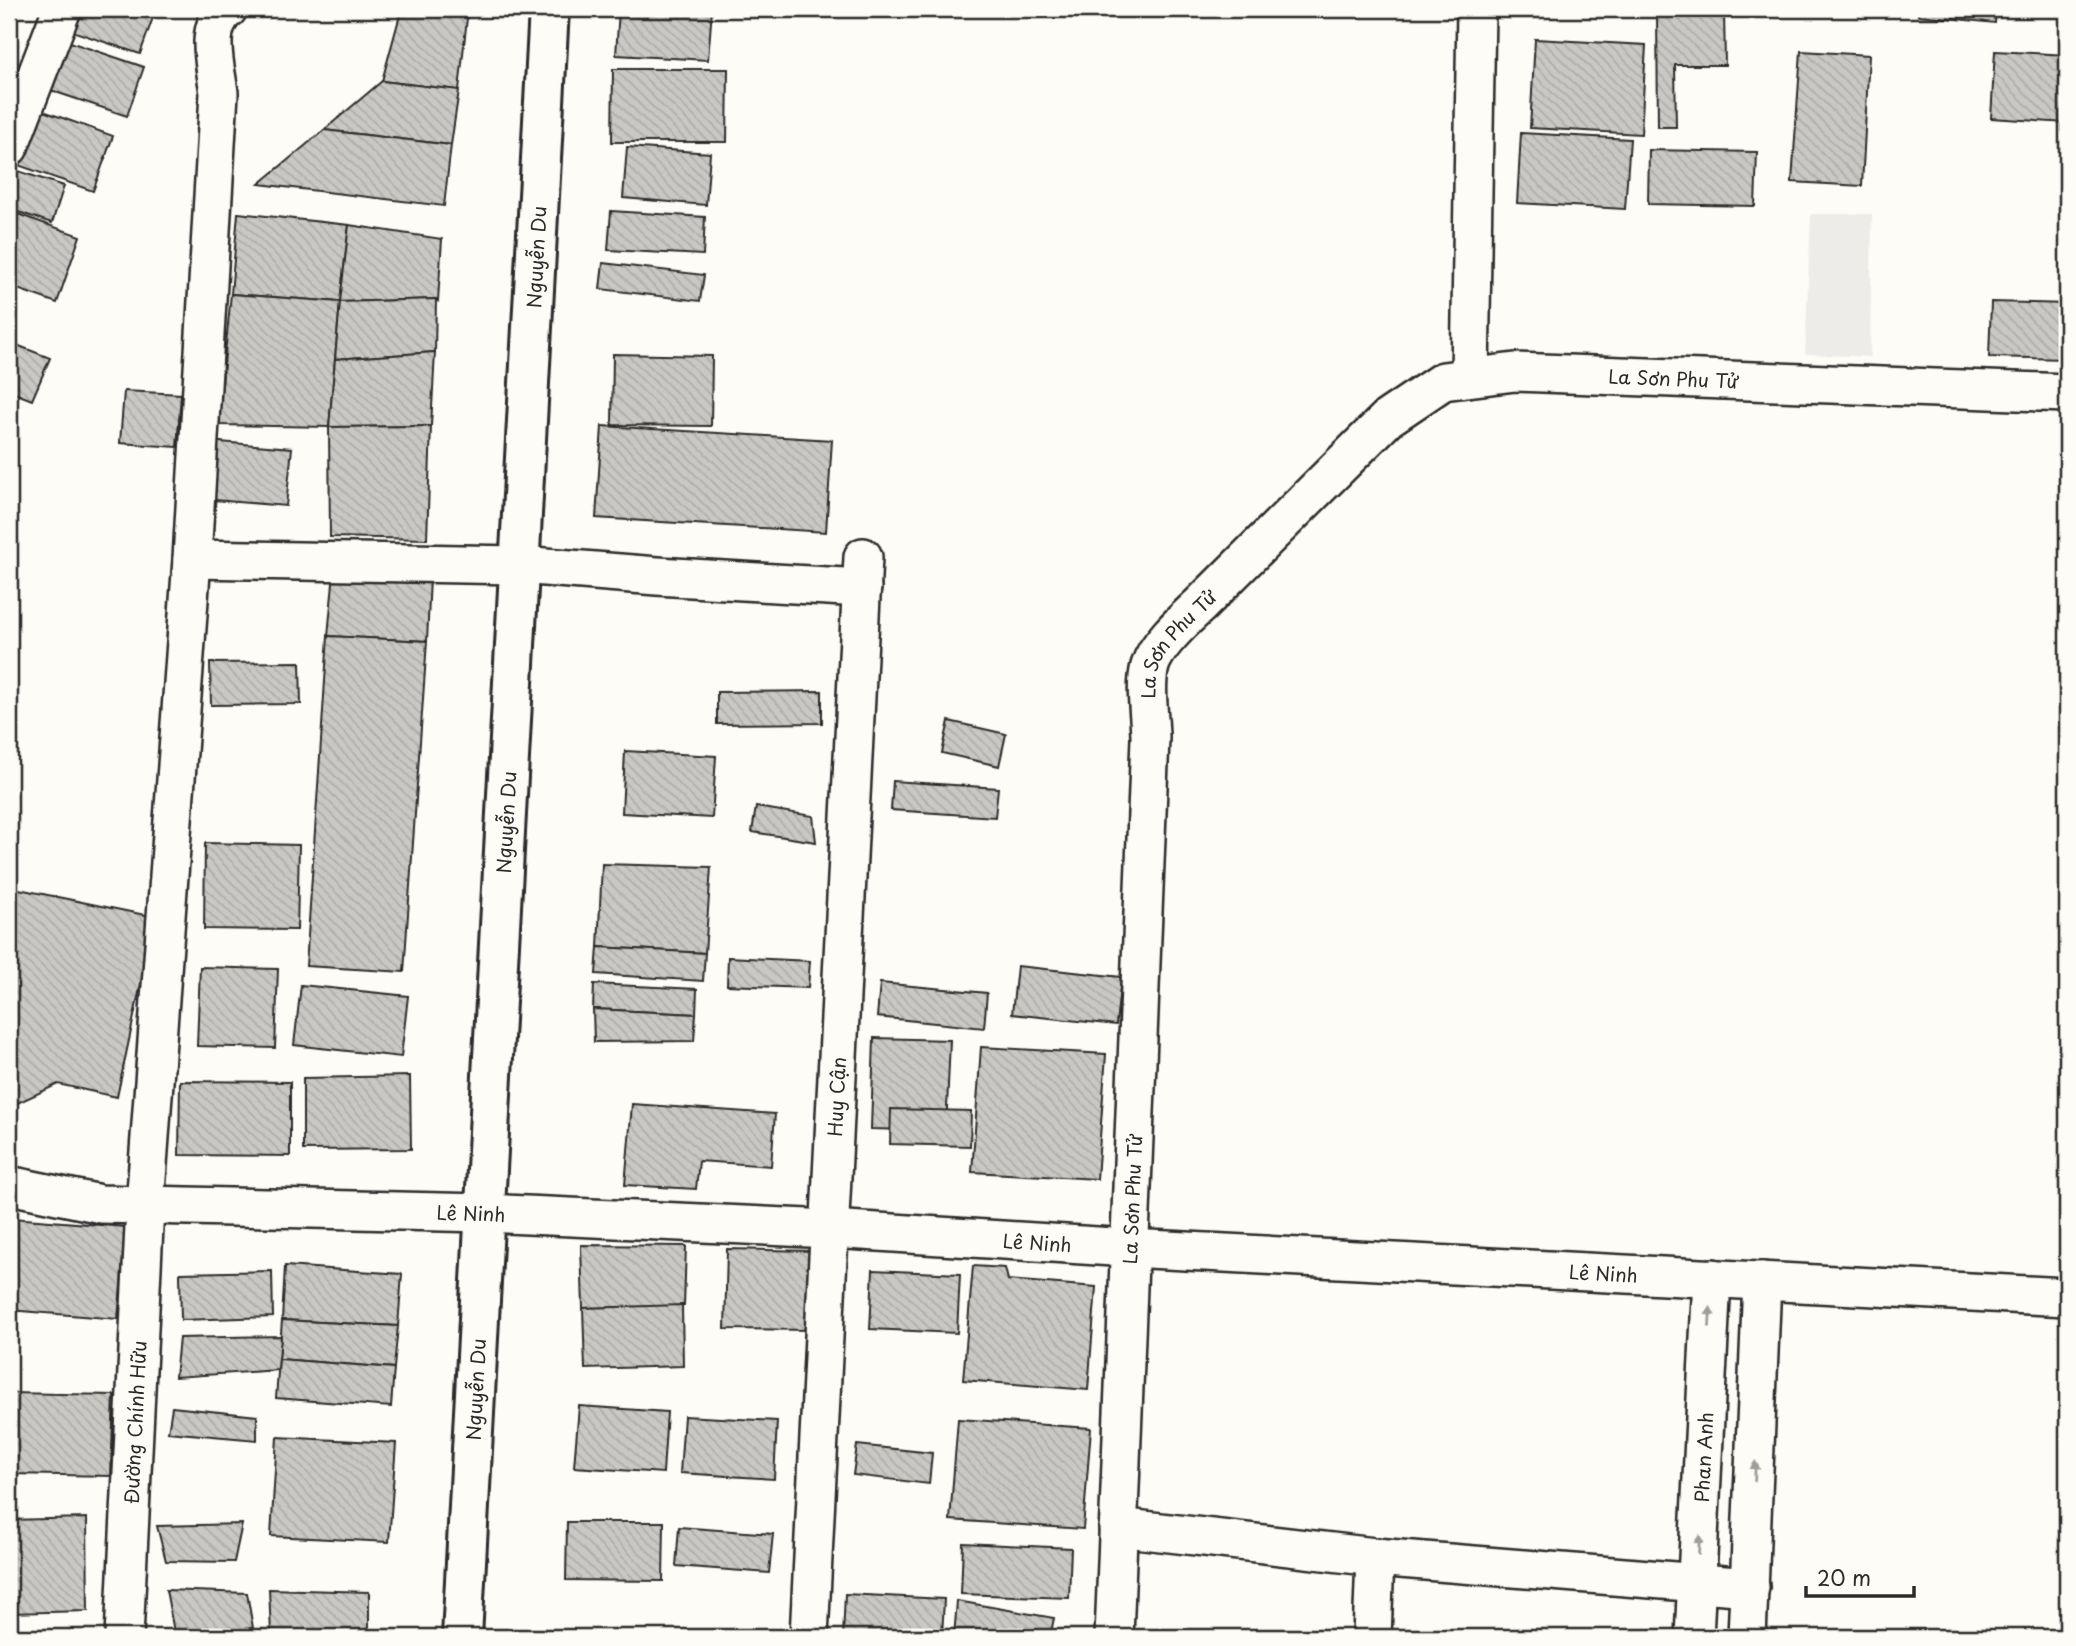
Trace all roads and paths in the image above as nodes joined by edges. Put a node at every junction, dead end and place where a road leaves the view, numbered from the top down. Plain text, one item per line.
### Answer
1 (62, 9) edge
2 (228, 9) edge
3 (549, 9) edge
4 (1476, 9) edge
5 (9, 147) edge
6 (1470, 377) junction
7 (2067, 393) edge
8 (192, 559) junction
9 (520, 565) junction
10 (9, 1185) edge
11 (145, 1206) junction
12 (486, 1213) junction
13 (831, 1229) junction
14 (1129, 1248) junction
15 (1712, 1279) junction
16 (1762, 1281) junction
17 (2067, 1297) edge
18 (1118, 1527) junction
19 (1375, 1557) junction
20 (1697, 1583) junction
21 (1750, 1587) junction
22 (124, 1637) edge
23 (462, 1637) edge
24 (809, 1637) edge
25 (1114, 1637) edge
26 (1372, 1637) edge
27 (1694, 1637) edge
28 (1746, 1637) edge

1 - 5 street
2 - 8 street, Đường Chính Hữu
3 - 9 main road, Nguyễn Du
4 - 6 street
6 - 7 street, La Sơn Phu Tử
6 - 14 street, La Sơn Phu Tử
8 - 9 street
8 - 11 street, Đường Chính Hữu
9 - 12 main road, Nguyễn Du
9 - 13 street, Huy Cận
10 - 11 street, Lê Ninh
11 - 12 street, Lê Ninh
11 - 22 street, Đường Chính Hữu
12 - 13 street, Lê Ninh
12 - 23 main road, Nguyễn Du
13 - 14 street, Lê Ninh
13 - 24 street, Huy Cận
14 - 15 street, Lê Ninh
14 - 18 street, La Sơn Phu Tử
15 - 16 street, Lê Ninh
20 -> 15 street, Phan Anh
16 - 17 street, Lê Ninh
21 -> 16 street
18 - 19 street
18 - 25 street, La Sơn Phu Tử
19 - 20 street
19 - 26 street
20 - 21 street
20 - 27 street, Phan Anh
21 - 28 street

